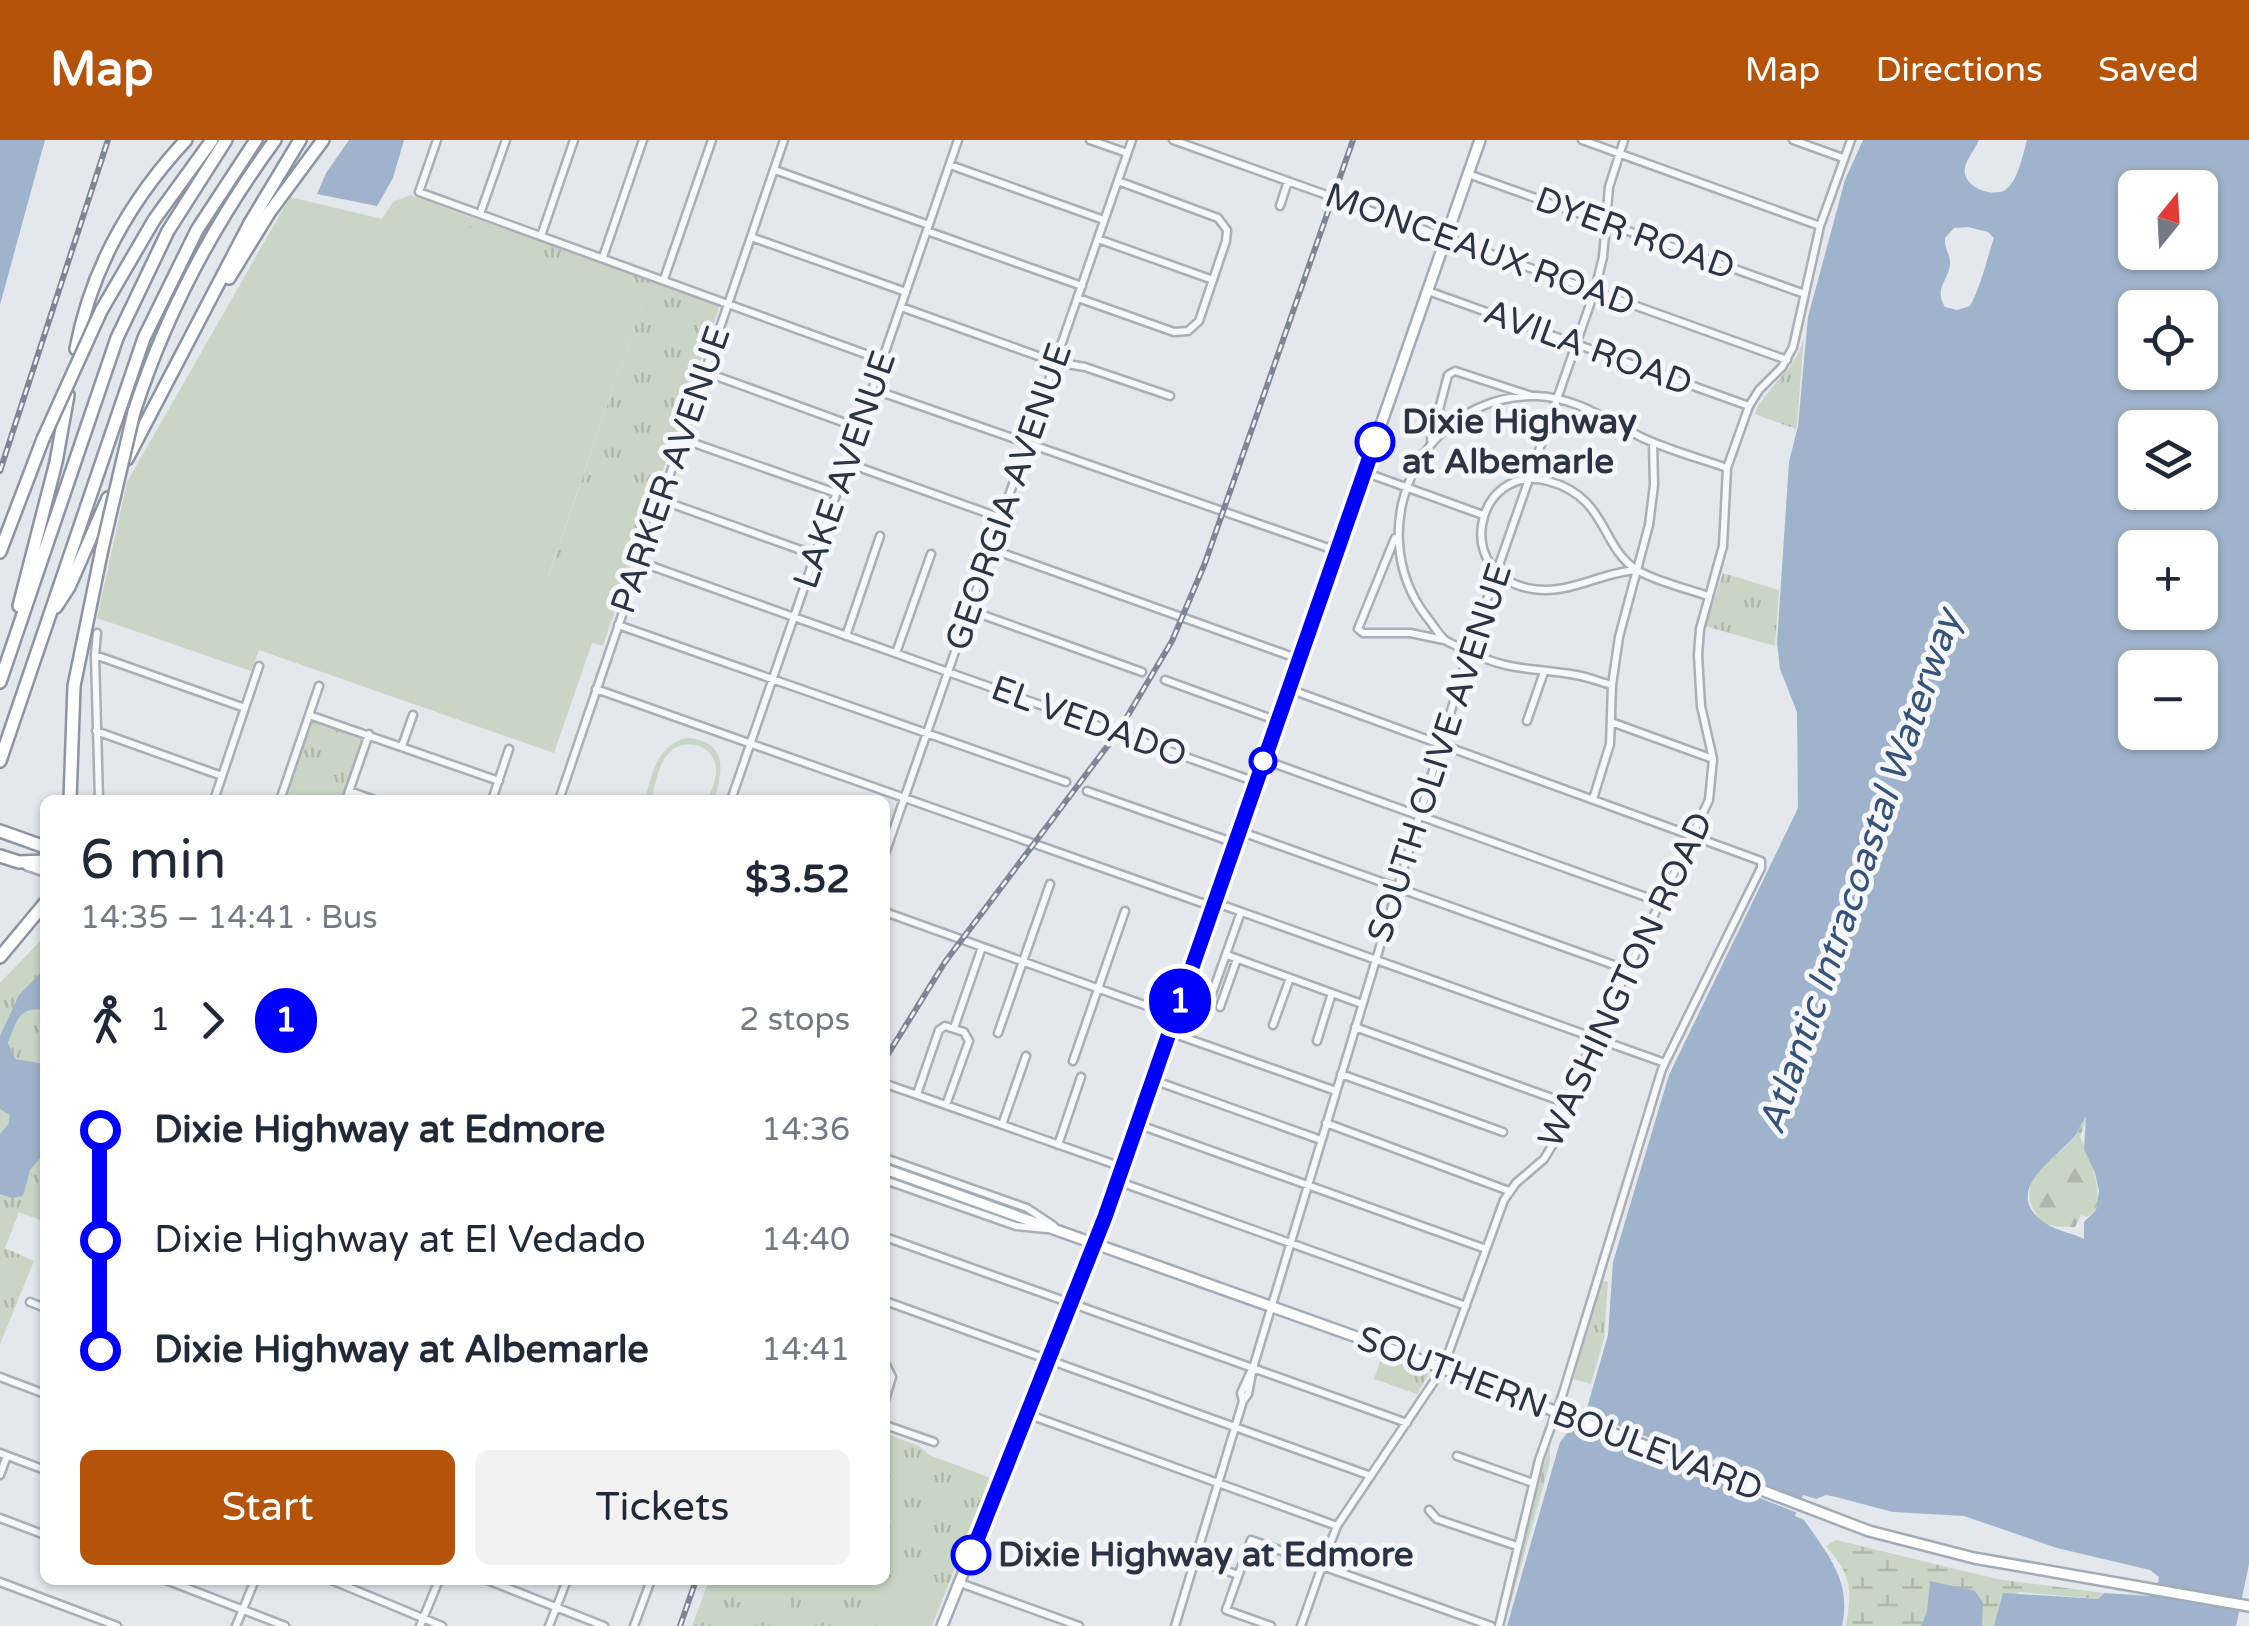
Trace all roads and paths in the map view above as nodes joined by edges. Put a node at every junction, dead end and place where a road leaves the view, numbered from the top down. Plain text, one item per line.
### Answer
1 (186, 140) edge
2 (212, 140) edge
3 (226, 140) edge
4 (256, 140) edge
5 (275, 140) edge
6 (300, 140) edge
7 (323, 140) edge
8 (437, 140) edge
9 (506, 140) edge
10 (574, 140) edge
11 (643, 140) edge
12 (712, 140) edge
13 (784, 140) edge
14 (958, 140) edge
15 (1090, 140) edge
16 (1132, 140) edge
17 (1173, 140) edge
18 (1480, 140) edge
19 (1582, 140) edge
20 (1624, 140) edge
21 (1793, 140) edge
22 (1851, 140) edge
23 (1620, 153) junction
24 (1127, 154) junction
25 (1843, 158) junction
26 (950, 164) junction
27 (774, 170) junction
28 (1468, 174) junction
29 (1118, 181) junction
30 (1288, 181) junction
31 (1280, 206) dead end
32 (480, 214) junction
33 (1104, 220) junction
34 (1606, 223) junction
35 (1820, 226) junction
36 (928, 228) junction
37 (541, 236) junction
38 (751, 237) junction
39 (1446, 238) junction
40 (1098, 239) junction
41 (603, 258) junction
42 (664, 279) junction
43 (1212, 280) junction
44 (1082, 286) junction
45 (1595, 290) junction
46 (1428, 291) junction
47 (906, 292) junction
48 (1802, 293) junction
49 (1078, 298) junction
50 (729, 302) junction
51 (900, 307) junction
52 (193, 332) junction
53 (1576, 344) junction
54 (76, 349) dead end
55 (882, 360) junction
56 (1787, 360) junction
57 (1055, 362) junction
58 (705, 372) junction
59 (872, 389) junction
60 (68, 395) dead end
61 (1170, 396) dead end
62 (1533, 396) junction
63 (1557, 400) junction
64 (1750, 406) junction
65 (859, 428) junction
66 (682, 439) junction
67 (1431, 440) junction
68 (1653, 442) junction
69 (1027, 443) junction
70 (127, 459) dead end
71 (847, 463) junction
72 (1727, 468) junction
73 (1364, 472) junction
74 (1530, 479) junction
75 (1406, 488) junction
76 (836, 493) junction
77 (108, 498) dead end
78 (661, 500) junction
79 (1483, 516) junction
80 (1001, 518) junction
81 (880, 536) dead end
82 (1396, 536) junction
83 (991, 549) junction
84 (1337, 551) junction
85 (0, 552) edge
86 (930, 554) dead end
87 (815, 555) junction
88 (640, 562) junction
89 (1637, 570) junction
90 (1496, 572) junction
91 (1708, 596) junction
92 (970, 610) junction
93 (50, 614) junction
94 (794, 617) junction
95 (618, 625) junction
96 (97, 632) dead end
97 (846, 636) junction
98 (1446, 640) junction
99 (12, 645) junction
100 (1469, 652) junction
101 (896, 653) junction
102 (94, 655) junction
103 (1299, 659) junction
104 (259, 666) dead end
105 (948, 671) junction
106 (1142, 672) dead end
107 (1544, 672) junction
108 (772, 679) junction
109 (1165, 680) dead end
110 (0, 682) edge
111 (319, 686) dead end
112 (1612, 686) junction
113 (596, 689) junction
114 (1289, 690) junction
115 (245, 708) junction
116 (308, 716) junction
117 (413, 716) dead end
118 (1278, 720) junction
119 (1526, 721) dead end
120 (1611, 722) junction
121 (96, 731) junction
122 (927, 733) junction
123 (368, 734) junction
124 (750, 743) junction
125 (1440, 743) junction
126 (402, 746) junction
127 (509, 750) dead end
128 (1713, 758) junction
129 (1264, 760) junction
130 (0, 761) edge
131 (222, 776) junction
132 (499, 780) junction
133 (1066, 782) dead end
134 (1256, 782) junction
135 (1088, 790) dead end
136 (349, 791) junction
137 (70, 795) edge
138 (99, 795) edge
139 (216, 795) edge
140 (282, 795) edge
141 (348, 795) edge
142 (360, 795) edge
143 (494, 795) edge
144 (560, 795) edge
145 (733, 795) edge
146 (905, 797) junction
147 (1593, 799) junction
148 (1418, 816) junction
149 (0, 831) edge
150 (1239, 831) junction
151 (1693, 834) junction
152 (890, 840) edge
153 (1235, 843) junction
154 (40, 845) edge
155 (0, 856) edge
156 (40, 861) edge
157 (19, 862) junction
158 (40, 869) edge
159 (1050, 884) dead end
160 (1397, 887) junction
161 (1660, 902) junction
162 (1213, 905) junction
163 (40, 909) edge
164 (1125, 911) dead end
165 (1241, 912) junction
166 (890, 914) edge
167 (982, 946) junction
168 (0, 956) edge
169 (1227, 956) junction
170 (1237, 959) junction
171 (1376, 959) junction
172 (1023, 961) junction
173 (1628, 970) junction
174 (1290, 978) junction
175 (1098, 988) junction
176 (1332, 993) junction
177 (1362, 1004) junction
178 (1208, 1005) dead end
179 (1220, 1007) dead end
180 (1174, 1016) junction
181 (1273, 1026) dead end
182 (1355, 1027) junction
183 (954, 1028) junction
184 (1169, 1032) junction
185 (998, 1033) dead end
186 (1596, 1038) junction
187 (1317, 1042) dead end
188 (1026, 1056) dead end
189 (1072, 1061) dead end
190 (1665, 1063) junction
191 (1341, 1074) junction
192 (1081, 1076) dead end
193 (1152, 1080) junction
194 (890, 1085) edge
195 (1336, 1091) junction
196 (917, 1094) junction
197 (1566, 1103) junction
198 (946, 1105) junction
199 (1326, 1123) junction
200 (1137, 1124) junction
201 (1002, 1125) junction
202 (1503, 1132) dead end
203 (1321, 1140) junction
204 (1058, 1145) junction
205 (890, 1160) edge
206 (1122, 1168) junction
207 (890, 1170) edge
208 (890, 1182) edge
209 (1117, 1182) junction
210 (1307, 1184) junction
211 (1509, 1190) junction
212 (1058, 1230) junction
213 (890, 1239) edge
214 (1095, 1243) junction
215 (1290, 1243) junction
216 (1486, 1249) junction
217 (30, 1302) dead end
218 (890, 1303) edge
219 (1072, 1303) junction
220 (40, 1306) edge
221 (1271, 1306) junction
222 (1466, 1306) junction
223 (1048, 1360) junction
224 (1253, 1368) junction
225 (1443, 1368) junction
226 (0, 1377) edge
227 (40, 1392) edge
228 (1556, 1412) junction
229 (1028, 1414) junction
230 (1406, 1423) junction
231 (890, 1427) edge
232 (1235, 1427) junction
233 (934, 1442) dead end
234 (3, 1455) edge
235 (1458, 1456) dead end
236 (40, 1468) edge
237 (0, 1475) edge
238 (1371, 1476) junction
239 (1218, 1482) junction
240 (1533, 1483) junction
241 (1429, 1510) dead end
242 (0, 1518) edge
243 (1337, 1526) junction
244 (40, 1532) edge
245 (1517, 1546) junction
246 (1195, 1559) junction
247 (1322, 1565) junction
248 (1238, 1575) junction
249 (0, 1582) edge
250 (960, 1583) junction
251 (179, 1585) edge
252 (253, 1585) edge
253 (343, 1585) edge
254 (436, 1585) edge
255 (499, 1585) edge
256 (565, 1585) edge
257 (648, 1585) edge
258 (2245, 1605) edge
259 (556, 1608) junction
260 (243, 1609) junction
261 (422, 1622) edge
262 (117, 1626) edge
263 (236, 1626) edge
264 (286, 1626) edge
265 (442, 1626) edge
266 (549, 1626) edge
267 (604, 1626) edge
268 (634, 1626) edge
269 (942, 1626) edge
270 (1080, 1626) edge
271 (1175, 1626) edge
272 (1271, 1626) edge
273 (1301, 1626) edge
274 (1495, 1626) edge

1 - 54 highway
2 - 85 highway, bridge
3 - 99 highway
4 - 93 highway
5 - 137 highway, bridge
6 - 52 highway
7 - 52 highway
8 - 32 street
9 - 32 street
10 - 37 street
11 - 41 street
12 - 42 street
13 - 27 street, PARKER AVENUE
14 - 26 street, LAKE AVENUE
15 - 24 street
16 - 24 street, GEORGIA AVENUE
17 - 30 street, MONCEAUX ROAD
18 - 28 main road
19 - 23 street
20 - 23 street, SOUTH OLIVE AVENUE
21 - 25 street
22 - 25 street
23 - 34 street, SOUTH OLIVE AVENUE
23 - 35 street
24 - 29 street, GEORGIA AVENUE
25 - 35 street
26 - 33 street
26 - 36 street, LAKE AVENUE
27 - 36 street
27 - 38 street, PARKER AVENUE
28 - 34 street, DYER ROAD
28 - 39 main road
29 - 33 street, GEORGIA AVENUE
29 - 43 street
30 - 31 street
30 - 39 street, MONCEAUX ROAD
32 - 37 street
33 - 40 street, GEORGIA AVENUE
34 - 45 street, SOUTH OLIVE AVENUE
34 - 48 street, DYER ROAD
35 - 48 street
36 - 44 street
36 - 47 street, LAKE AVENUE
37 - 41 street
38 - 47 street
38 - 50 street, PARKER AVENUE
39 - 45 street, MONCEAUX ROAD
39 - 46 main road
40 - 43 street
40 - 44 street, GEORGIA AVENUE
41 - 42 street
42 - 50 street
43 - 49 street
44 - 49 street, GEORGIA AVENUE
45 - 53 street, SOUTH OLIVE AVENUE
45 - 56 street, MONCEAUX ROAD
46 - 53 street, AVILA ROAD
46 - 73 main road
47 - 51 street, LAKE AVENUE
48 - 56 street
49 - 57 street, GEORGIA AVENUE
50 - 55 street
50 - 58 street, PARKER AVENUE
51 - 55 street, LAKE AVENUE
51 - 57 street
52 - 70 highway
53 - 63 street, SOUTH OLIVE AVENUE
53 - 64 street, AVILA ROAD
55 - 59 street, LAKE AVENUE
56 - 64 street, WASHINGTON ROAD
57 - 61 street
57 - 69 street, GEORGIA AVENUE
58 - 65 street
58 - 66 street, PARKER AVENUE
59 - 65 street, LAKE AVENUE
59 - 69 street
60 - 99 highway
62 - 63 street
62 - 67 street
62 - 67 street
63 - 68 street
63 - 74 street, SOUTH OLIVE AVENUE
64 - 72 street, WASHINGTON ROAD
65 - 71 street, LAKE AVENUE
66 - 76 street
66 - 78 street, PARKER AVENUE
67 - 75 street
68 - 72 street
68 - 89 street
69 - 80 street, GEORGIA AVENUE
69 - 84 street
71 - 76 street, LAKE AVENUE
71 - 80 street
72 - 91 street, WASHINGTON ROAD
73 - 75 street
73 - 84 main road
74 - 79 street
74 - 89 street
74 - 90 street, SOUTH OLIVE AVENUE
75 - 79 street
75 - 82 street
76 - 87 street, LAKE AVENUE
77 - 93 highway
78 - 87 street
78 - 88 street, PARKER AVENUE
79 - 90 street
80 - 83 street, GEORGIA AVENUE
81 - 97 street
82 - 98 street
82 - 98 street
83 - 92 street, GEORGIA AVENUE
83 - 103 street
84 - 103 main road
86 - 101 street
87 - 94 street, LAKE AVENUE
88 - 94 street, EL VEDADO
88 - 95 street, PARKER AVENUE
89 - 90 street
89 - 91 street
89 - 112 street
90 - 100 street, SOUTH OLIVE AVENUE
91 - 128 street, WASHINGTON ROAD
92 - 105 street, GEORGIA AVENUE
92 - 106 street
93 - 130 highway
94 - 97 street, EL VEDADO
94 - 108 street, LAKE AVENUE
95 - 108 street
95 - 113 street, PARKER AVENUE
96 - 102 street
97 - 101 street, EL VEDADO
98 - 100 street
99 - 110 highway
100 - 107 street
100 - 125 street, SOUTH OLIVE AVENUE
101 - 105 street, EL VEDADO
102 - 115 street
102 - 121 street
103 - 114 main road
104 - 115 street
105 - 122 street, GEORGIA AVENUE
105 - 134 street, EL VEDADO
107 - 112 street
107 - 119 street
108 - 122 street
108 - 124 street, LAKE AVENUE
109 - 118 street
111 - 116 street
112 - 120 street
113 - 124 street
113 - 144 street, PARKER AVENUE
114 - 118 main road
114 - 125 street
115 - 131 street
116 - 123 street
116 - 140 street
117 - 126 street
118 - 129 main road
120 - 128 street
120 - 147 street
121 - 131 street
121 - 138 street
122 - 133 street
122 - 146 street, GEORGIA AVENUE
123 - 126 street
123 - 136 street
124 - 145 street, LAKE AVENUE
124 - 146 street
125 - 147 street
125 - 148 street, SOUTH OLIVE AVENUE
126 - 132 street
127 - 132 street
128 - 151 street, WASHINGTON ROAD
129 - 134 main road
129 - 148 street
131 - 139 street
132 - 143 street
134 - 150 main road
135 - 153 street
136 - 141 street
136 - 142 street
146 - 152 street, GEORGIA AVENUE
146 - 162 street
147 - 151 street
148 - 160 street, SOUTH OLIVE AVENUE
148 - 161 street
149 - 154 highway
150 - 153 main road
150 - 160 street
151 - 161 street, WASHINGTON ROAD
151 - 190 street
153 - 162 main road
155 - 157 highway
156 - 157 highway
157 - 158 main road
159 - 172 street
160 - 171 street, SOUTH OLIVE AVENUE
160 - 173 street
161 - 173 street, WASHINGTON ROAD
162 - 165 street
162 - 180 main road
163 - 168 highway
164 - 175 street
165 - 169 street
165 - 171 street
166 - 167 street
167 - 172 street
167 - 183 street
169 - 170 street
169 - 178 street
170 - 174 street
170 - 179 street
171 - 177 street, SOUTH OLIVE AVENUE
171 - 186 street
172 - 175 street
172 - 185 street
173 - 186 street, WASHINGTON ROAD
174 - 176 street
174 - 181 street
175 - 180 street
175 - 189 street
176 - 177 street
176 - 187 street
177 - 182 street, SOUTH OLIVE AVENUE
180 - 184 main road
182 - 191 street, SOUTH OLIVE AVENUE
182 - 197 street
183 - 196 street
183 - 198 street
184 - 193 main road
184 - 195 street
186 - 190 street
186 - 197 street, WASHINGTON ROAD
188 - 201 street
190 - 228 street
191 - 195 street, SOUTH OLIVE AVENUE
191 - 202 street
192 - 204 street
193 - 200 main road
193 - 203 street
194 - 196 street
195 - 199 street, SOUTH OLIVE AVENUE
196 - 198 street
197 - 211 street, WASHINGTON ROAD
198 - 201 street
199 - 203 street, SOUTH OLIVE AVENUE
199 - 211 street
200 - 206 main road
200 - 210 street
201 - 204 street
203 - 210 street, SOUTH OLIVE AVENUE
204 - 206 street
205 - 212 street
206 - 209 main road
207 - 212 main road, SOUTHERN BOULEVARD
208 - 212 street
209 - 214 main road
209 - 215 street
210 - 215 street, SOUTH OLIVE AVENUE
210 - 216 street
211 - 216 street, WASHINGTON ROAD
212 - 214 main road, SOUTHERN BOULEVARD
213 - 219 street
214 - 219 main road
214 - 221 main road, SOUTHERN BOULEVARD
215 - 221 street, SOUTH OLIVE AVENUE
215 - 222 street
216 - 222 street, WASHINGTON ROAD
217 - 220 street
218 - 223 street
219 - 223 main road
219 - 224 street
221 - 224 street, SOUTH OLIVE AVENUE
221 - 225 main road, SOUTHERN BOULEVARD
222 - 225 street, WASHINGTON ROAD
223 - 229 main road
223 - 232 street
224 - 230 street
224 - 232 street, SOUTH OLIVE AVENUE
225 - 228 main road, SOUTHERN BOULEVARD
225 - 230 street, WASHINGTON ROAD
226 - 227 street
228 - 240 street
228 - 258 main road, SOUTHERN BOULEVARD
229 - 239 street
229 - 250 main road
230 - 238 street, WASHINGTON ROAD
231 - 233 street
232 - 238 street
232 - 239 street, SOUTH OLIVE AVENUE
234 - 236 street
234 - 237 street
235 - 240 street
238 - 243 street, WASHINGTON ROAD
239 - 243 street
239 - 246 street, SOUTH OLIVE AVENUE
240 - 245 street
241 - 245 street
242 - 244 street
243 - 247 street, WASHINGTON ROAD
245 - 274 street
246 - 248 street
246 - 271 street, SOUTH OLIVE AVENUE
247 - 248 street
247 - 273 street, WASHINGTON ROAD
247 - 274 street
248 - 272 street
249 - 262 street
250 - 269 main road
250 - 270 street
251 - 260 street
252 - 260 street
253 - 261 street
254 - 261 street
255 - 259 street
256 - 259 street
257 - 268 street
259 - 266 street
259 - 267 street
260 - 263 street
260 - 264 street
261 - 265 street

